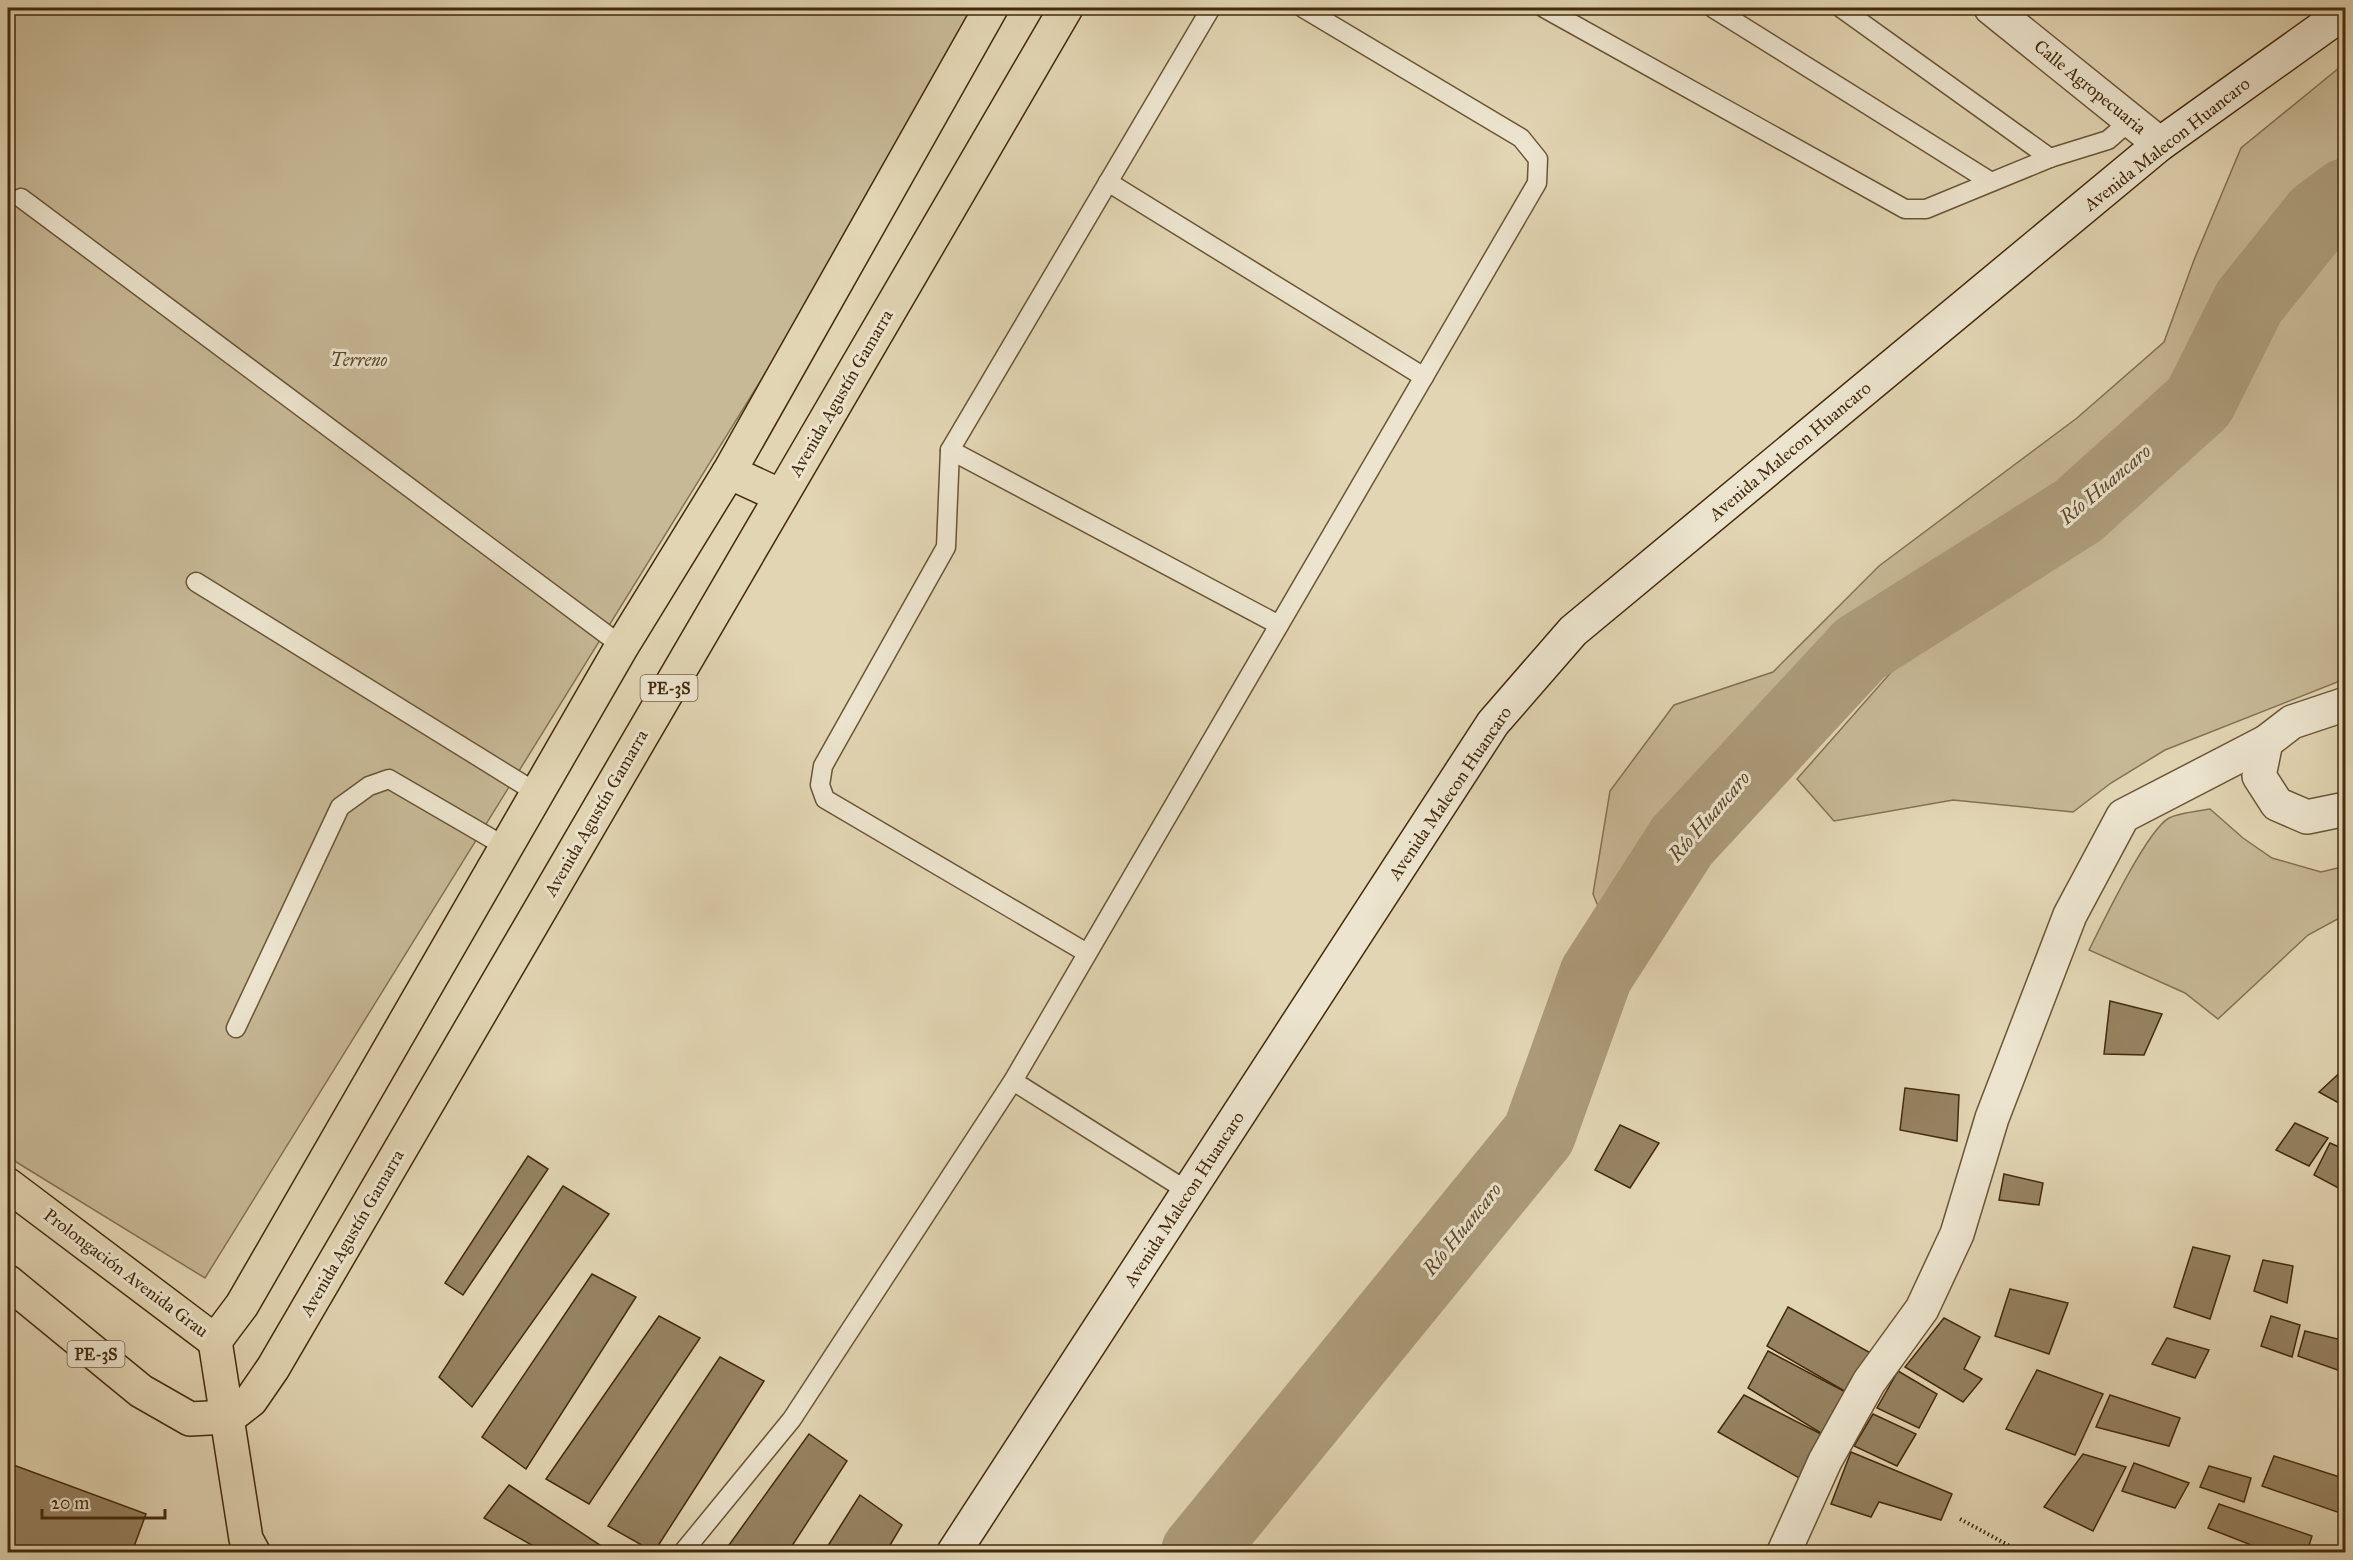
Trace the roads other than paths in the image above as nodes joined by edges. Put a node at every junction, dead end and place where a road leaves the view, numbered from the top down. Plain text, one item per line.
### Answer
1 (992, 8) edge
2 (1066, 8) edge
3 (1211, 8) edge
4 (1303, 8) edge
5 (1544, 8) edge
6 (1713, 8) edge
7 (1841, 8) edge
8 (1991, 8) edge
9 (2346, 11) edge
10 (2131, 120) junction
11 (2160, 144) junction
12 (2050, 158) junction
13 (1108, 182) junction
14 (1991, 182) junction
15 (21, 198) dead end
16 (1424, 377) junction
17 (950, 450) junction
18 (729, 472) junction
19 (781, 496) junction
20 (196, 582) dead end
21 (1279, 625) junction
22 (622, 646) junction
23 (2346, 704) edge
24 (2266, 742) junction
25 (537, 793) junction
26 (2346, 808) edge
27 (506, 847) junction
28 (1087, 953) junction
29 (236, 1028) dead end
30 (1013, 1081) junction
31 (8, 1185) edge
32 (1189, 1192) junction
33 (8, 1281) edge
34 (216, 1341) junction
35 (239, 1408) junction
36 (246, 1548) edge
37 (682, 1552) edge
38 (954, 1552) edge
39 (1784, 1552) edge

1 - 18 main road
2 - 19 main road, Avenida Agustín Gamarra / PE-3S
3 - 13 lane
4 - 16 lane
5 - 14 lane
6 - 14 lane
7 - 12 lane
8 - 10 street, Calle Agropecuaria
9 - 11 street, Avenida Malecon Huancaro
10 - 11 street, Calle Agropecuaria
10 - 12 lane
11 - 32 street, Avenida Malecon Huancaro
12 - 14 lane
13 - 16 lane
13 - 17 lane
15 - 22 lane
16 - 21 lane
17 - 21 lane
17 - 28 lane
18 - 19 main road
18 - 22 main road
19 - 35 main road, Avenida Agustín Gamarra / PE-3S
20 - 25 lane
21 - 28 lane
22 - 25 main road
23 - 24 street
24 - 26 street
24 - 39 street
25 - 27 main road
27 - 29 lane
27 - 34 main road
28 - 30 lane
30 - 32 lane
30 - 37 lane
31 - 34 main road, Prolongación Avenida Grau
32 - 38 street, Avenida Malecon Huancaro
33 - 35 main road, PE-3S
34 - 35 main road
35 - 36 main road

